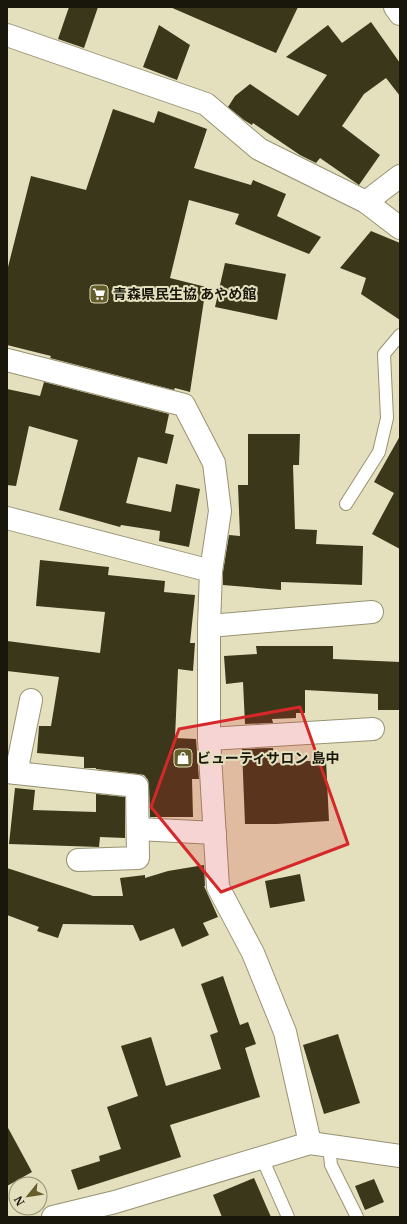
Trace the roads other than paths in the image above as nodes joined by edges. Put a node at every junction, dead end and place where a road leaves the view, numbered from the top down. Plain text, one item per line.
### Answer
1 (395, 7) edge
2 (400, 14) edge
3 (7, 35) edge
4 (400, 176) edge
5 (366, 202) junction
6 (400, 228) edge
7 (400, 335) edge
8 (7, 360) edge
9 (346, 504) dead end
10 (7, 518) edge
11 (211, 571) junction
12 (372, 612) dead end
13 (208, 626) junction
14 (30, 700) dead end
15 (373, 729) dead end
16 (209, 739) junction
17 (12, 773) edge
18 (138, 829) junction
19 (215, 833) junction
20 (78, 860) dead end
21 (319, 1145) junction
22 (400, 1156) edge
23 (262, 1158) junction
24 (53, 1217) edge
25 (288, 1217) edge
26 (357, 1217) edge

1 - 2 street
3 - 5 street
4 - 5 street
5 - 6 street
7 - 9 lane
8 - 11 street
10 - 11 street
11 - 13 street
12 - 13 street
13 - 16 street
14 - 17 street
15 - 16 street
16 - 19 street
17 - 18 street
18 - 19 street
18 - 20 street
19 - 21 street
21 - 22 street
21 - 23 street
21 - 26 lane
23 - 24 street
23 - 25 lane

